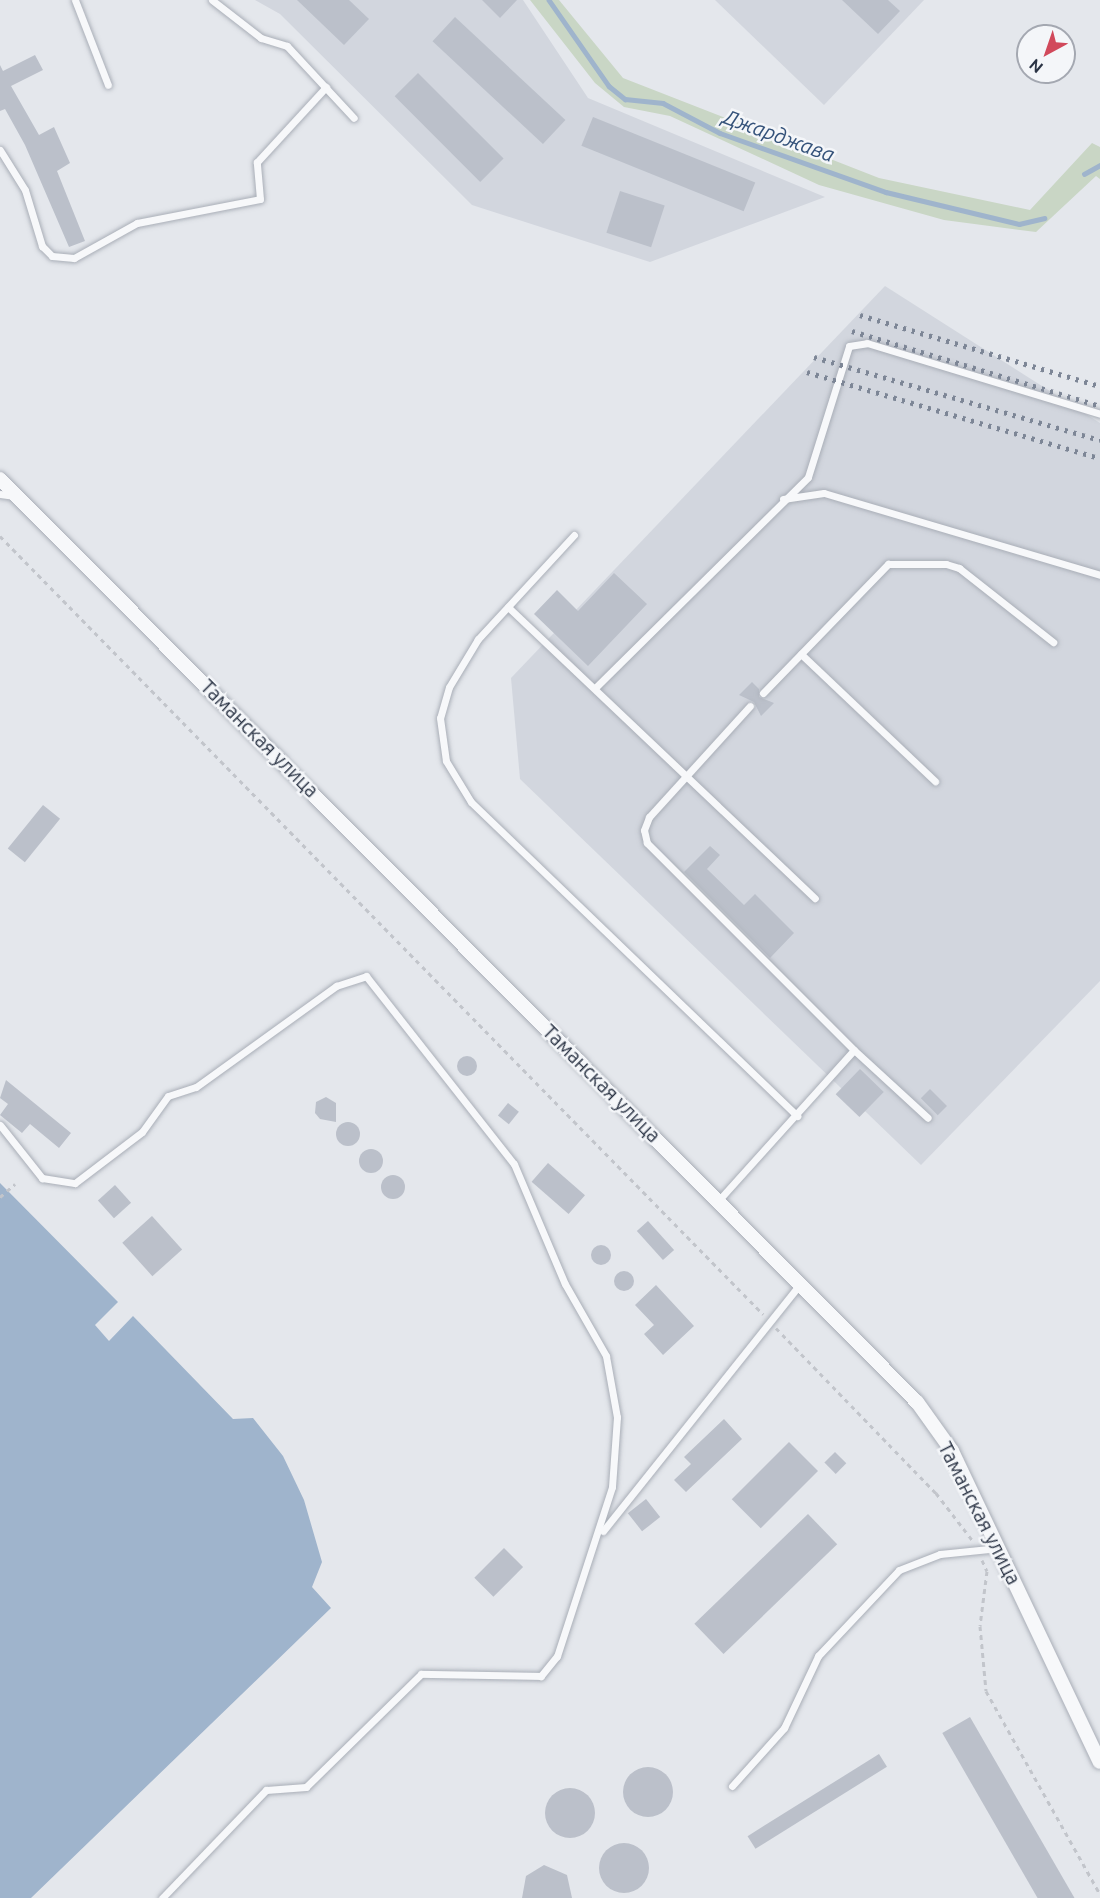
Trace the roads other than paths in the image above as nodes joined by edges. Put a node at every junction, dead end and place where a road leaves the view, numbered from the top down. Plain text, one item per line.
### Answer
1 (75, 0) edge
2 (212, 0) edge
3 (108, 86) dead end
4 (326, 87) junction
5 (354, 118) dead end
6 (0, 150) edge
7 (1100, 414) edge
8 (0, 479) edge
9 (0, 494) edge
10 (17, 496) junction
11 (781, 499) junction
12 (574, 535) dead end
13 (1100, 574) edge
14 (508, 607) junction
15 (1053, 642) dead end
16 (801, 654) junction
17 (596, 687) junction
18 (763, 693) dead end
19 (750, 706) dead end
20 (686, 775) junction
21 (934, 781) dead end
22 (815, 897) dead end
23 (854, 1050) junction
24 (796, 1116) junction
25 (928, 1118) dead end
26 (0, 1125) edge
27 (718, 1201) junction
28 (800, 1284) junction
29 (600, 1534) junction
30 (999, 1548) junction
31 (1100, 1762) edge
32 (732, 1786) dead end
33 (162, 1898) edge

1 - 3 lane
2 - 4 lane
4 - 5 lane
4 - 6 lane
7 - 11 lane
8 - 10 street, Таманская улица
9 - 10 lane
10 - 27 street, Таманская улица
11 - 13 lane
11 - 17 lane
12 - 14 lane
14 - 17 lane
14 - 24 lane
15 - 16 lane
16 - 18 lane
16 - 21 lane
17 - 20 lane
19 - 20 lane
20 - 22 lane
20 - 23 lane
23 - 24 lane
23 - 25 lane
24 - 27 lane
26 - 29 lane
27 - 28 street, Таманская улица
28 - 29 lane
28 - 30 street, Таманская улица
29 - 33 lane
30 - 31 street, Таманская улица
30 - 32 lane

